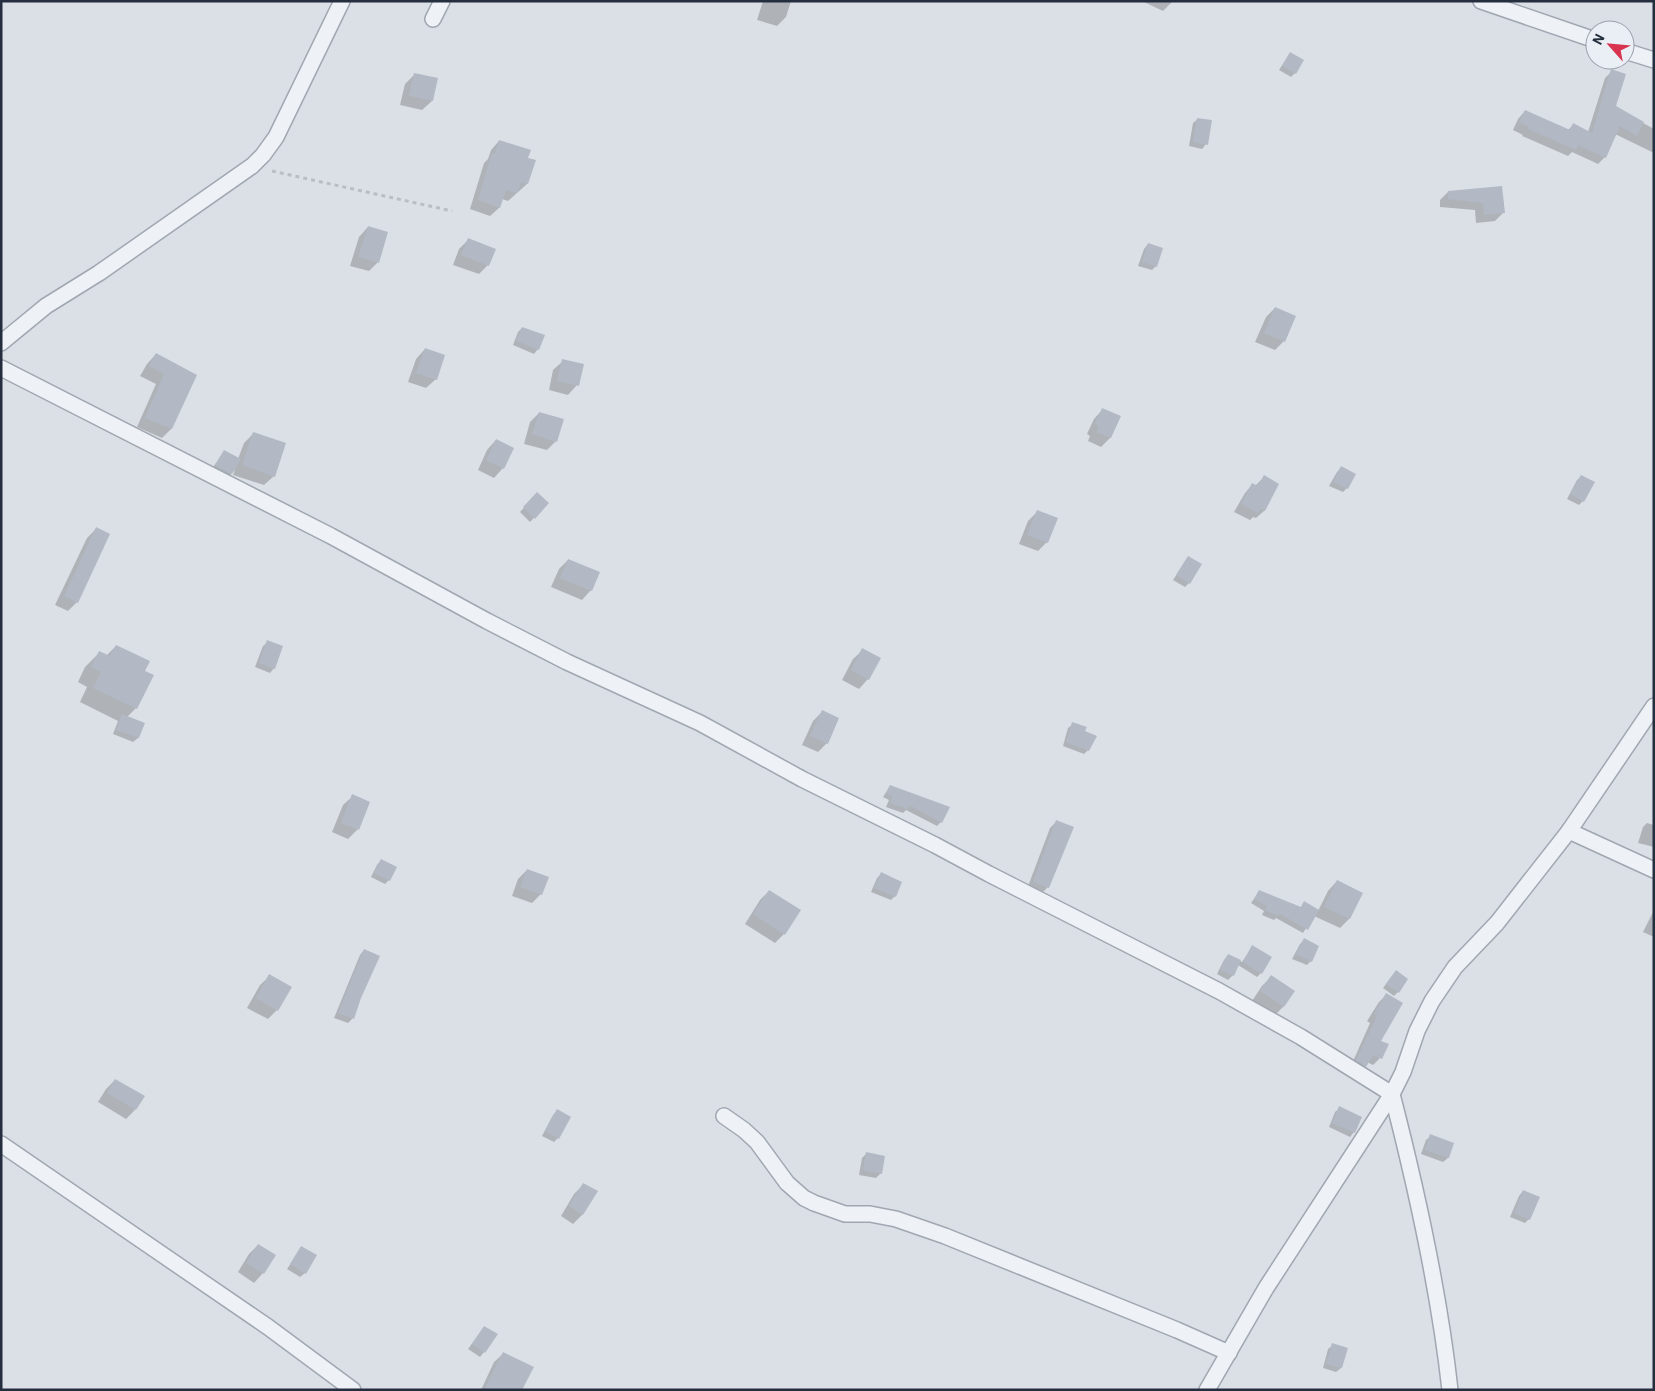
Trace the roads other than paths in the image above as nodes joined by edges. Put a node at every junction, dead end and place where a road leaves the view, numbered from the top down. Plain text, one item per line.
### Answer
1 (342, 1) edge
2 (442, 1) edge
3 (1481, 1) edge
4 (434, 18) dead end
5 (1585, 37) edge
6 (1635, 54) edge
7 (1654, 60) edge
8 (1, 344) edge
9 (1, 368) edge
10 (1654, 706) edge
11 (1569, 832) junction
12 (1654, 870) edge
13 (1392, 1094) junction
14 (724, 1116) dead end
15 (1, 1144) edge
16 (1229, 1353) junction
17 (353, 1390) edge
18 (1207, 1390) edge
19 (1450, 1390) edge

1 - 8 street
2 - 4 street
3 - 5 street
6 - 7 street
9 - 13 street
10 - 11 street
11 - 12 street
11 - 13 street
13 - 16 street
13 - 19 street
14 - 16 street
15 - 17 street
16 - 18 street

